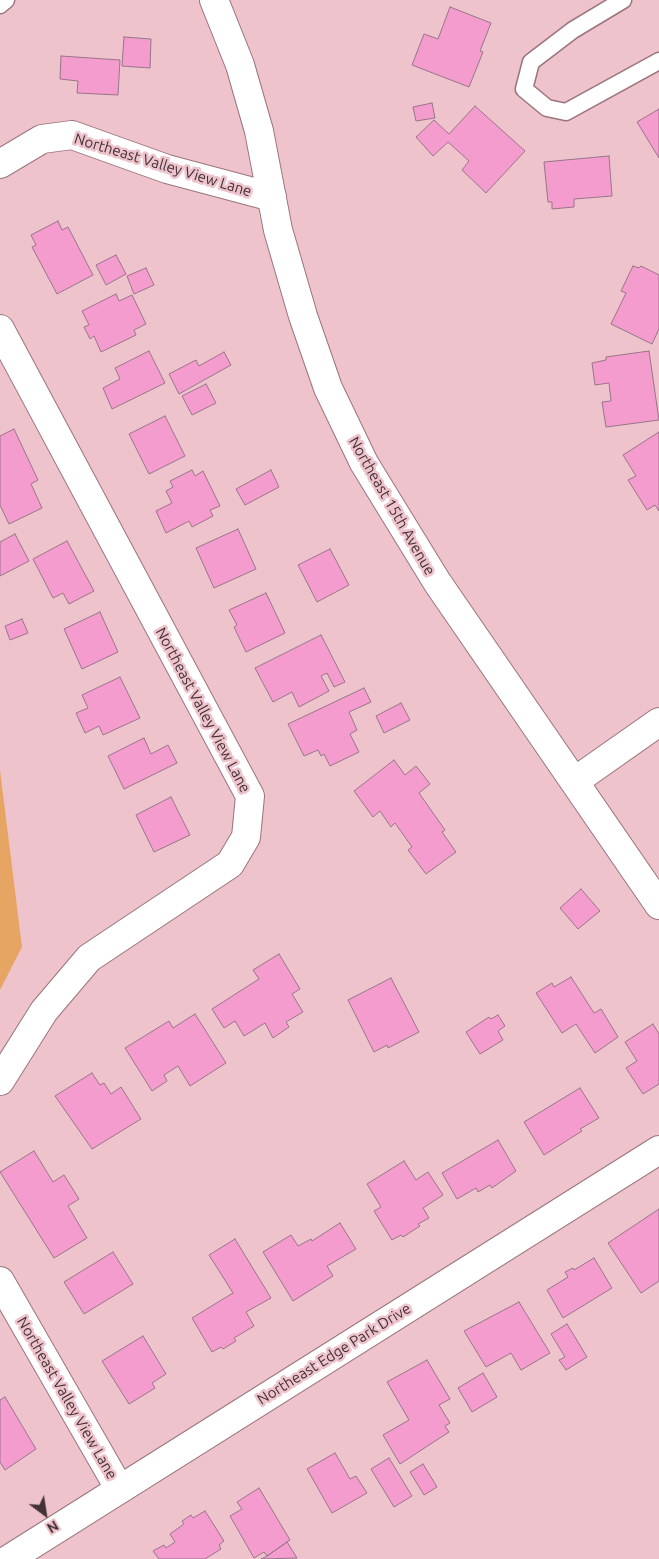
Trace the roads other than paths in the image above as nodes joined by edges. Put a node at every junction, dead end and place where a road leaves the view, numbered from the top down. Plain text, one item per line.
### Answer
1 (6, 0) edge
2 (214, 0) edge
3 (623, 0) edge
4 (0, 5) edge
5 (659, 61) edge
6 (0, 164) edge
7 (272, 197) junction
8 (0, 329) edge
9 (659, 722) edge
10 (575, 781) junction
11 (659, 905) edge
12 (0, 1081) edge
13 (659, 1150) edge
14 (0, 1281) edge
15 (119, 1488) junction
16 (9, 1559) edge

1 - 4 lane
2 - 7 street, Northeast 15th Avenue
3 - 5 lane
6 - 7 street, Northeast Valley View Lane
7 - 10 street, Northeast 15th Avenue
8 - 12 street, Northeast Valley View Lane
9 - 10 street
10 - 11 street, Northeast 15th Avenue
13 - 15 street, Northeast Edge Park Drive
14 - 15 street, Northeast Valley View Lane
15 - 16 street, Northeast Edge Park Drive

